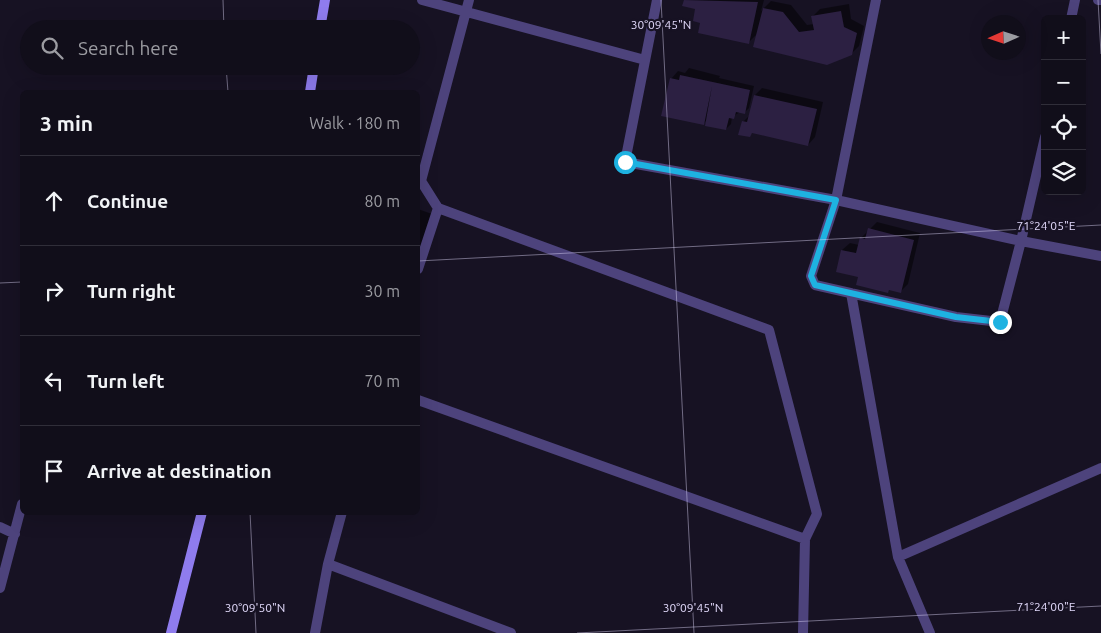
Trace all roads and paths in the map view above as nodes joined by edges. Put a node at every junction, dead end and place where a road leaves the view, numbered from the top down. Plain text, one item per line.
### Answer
1 (325, 0) edge
2 (422, 0) edge
3 (469, 0) edge
4 (657, 0) edge
5 (876, 0) edge
6 (1075, 0) edge
7 (466, 12) junction
8 (1072, 15) edge
9 (322, 20) edge
10 (645, 60) junction
11 (313, 75) edge
12 (310, 90) edge
13 (1042, 150) edge
14 (420, 176) edge
15 (420, 181) edge
16 (836, 200) junction
17 (438, 208) junction
18 (1021, 241) junction
19 (1101, 256) edge
20 (420, 263) edge
21 (851, 293) junction
22 (420, 401) edge
23 (1101, 468) edge
24 (20, 513) edge
25 (201, 515) edge
26 (341, 515) edge
27 (0, 528) edge
28 (15, 534) junction
29 (805, 539) junction
30 (898, 556) junction
31 (328, 564) junction
32 (0, 588) edge
33 (171, 633) edge
34 (315, 633) edge
35 (511, 633) edge
36 (803, 633) edge
37 (930, 633) edge

1 - 9 main road
2 - 7 street
3 - 7 street
4 - 10 street
5 - 16 street
6 - 8 street
7 - 10 street
7 - 14 street
10 - 16 street
11 - 12 main road
13 - 18 street
15 - 17 street
16 - 18 street
16 - 21 street
17 - 20 street
17 - 29 street
18 - 19 street
18 - 21 street
21 - 30 street
22 - 29 street
23 - 30 street
24 - 28 street
25 - 33 main road
26 - 31 street
27 - 28 street
28 - 32 street
29 - 36 street
30 - 37 street
31 - 34 street
31 - 35 street

